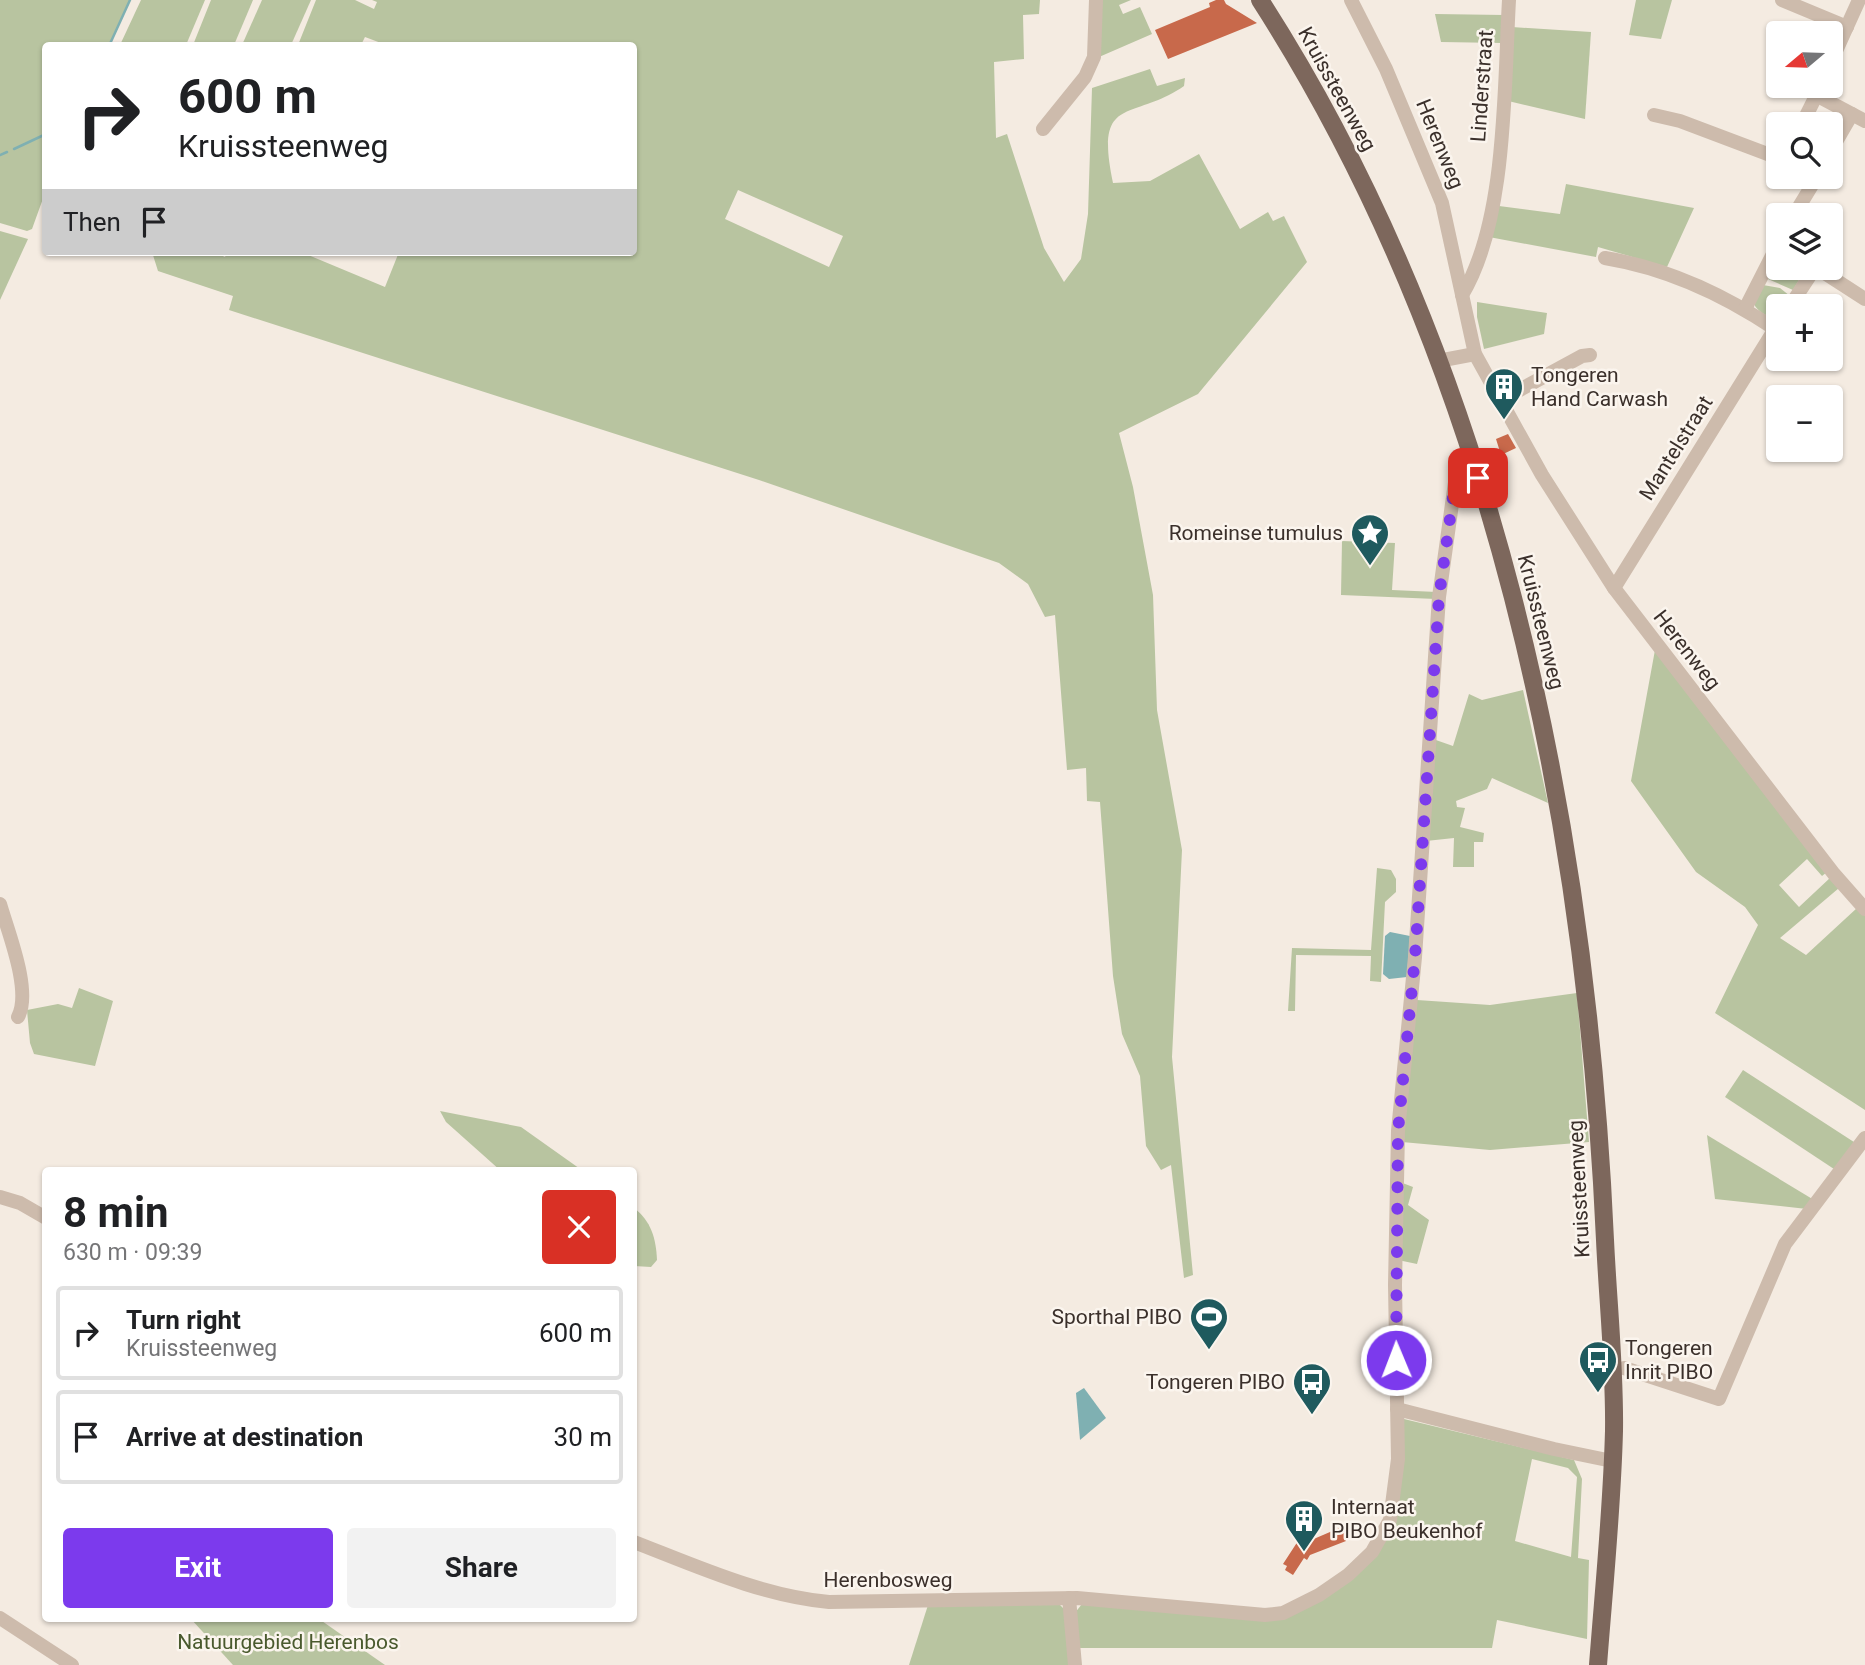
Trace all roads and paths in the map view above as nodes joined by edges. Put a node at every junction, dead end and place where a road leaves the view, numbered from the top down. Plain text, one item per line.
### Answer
1 (1096, 0) edge
2 (1260, 0) edge
3 (1351, 0) edge
4 (1509, 0) edge
5 (1782, 0) edge
6 (1859, 0) edge
7 (1816, 6) edge
8 (1847, 27) junction
9 (1843, 36) edge
10 (1830, 98) edge
11 (1654, 115) dead end
12 (1858, 117) edge
13 (1043, 129) dead end
14 (1843, 136) edge
15 (1766, 153) edge
16 (1605, 258) dead end
17 (1766, 268) edge
18 (1835, 280) edge
19 (1462, 295) junction
20 (1865, 299) edge
21 (1745, 309) junction
22 (1766, 321) edge
23 (1766, 342) edge
24 (1475, 354) junction
25 (1590, 355) dead end
26 (1438, 361) junction
27 (1501, 401) junction
28 (1471, 454) junction
29 (1614, 588) junction
30 (0, 904) edge
31 (1865, 909) edge
32 (18, 1017) dead end
33 (1865, 1138) edge
34 (1, 1200) edge
35 (42, 1216) edge
36 (1624, 1367) dead end
37 (1397, 1409) junction
38 (1607, 1460) junction
39 (637, 1543) edge
40 (1069, 1598) junction
41 (0, 1618) edge
42 (72, 1665) edge
43 (1075, 1665) edge
44 (1598, 1665) edge

1 - 13 street
2 - 26 main road, Kruissteenweg
3 - 19 street, Herenweg
4 - 19 street, Linderstraat
5 - 7 street
6 - 8 street
7 - 8 street
8 - 9 street
10 - 12 street
11 - 15 street
12 - 14 street
16 - 21 street, Mantelstraat
17 - 21 street
18 - 20 street
19 - 24 street, Herenweg
21 - 22 street, Mantelstraat
23 - 29 street, Mantelstraat
24 - 26 street
24 - 27 street, Herenweg
25 - 27 street
26 - 28 main road, Kruissteenweg
27 - 29 street, Herenweg
28 - 37 street, Herenbosweg
28 - 38 main road, Kruissteenweg
29 - 31 street, Herenweg
30 - 32 street
33 - 36 street
34 - 35 street
37 - 38 street
37 - 40 street, Herenbosweg
38 - 44 main road, Kruissteenweg
39 - 40 street, Herenbosweg
40 - 43 street
41 - 42 street

